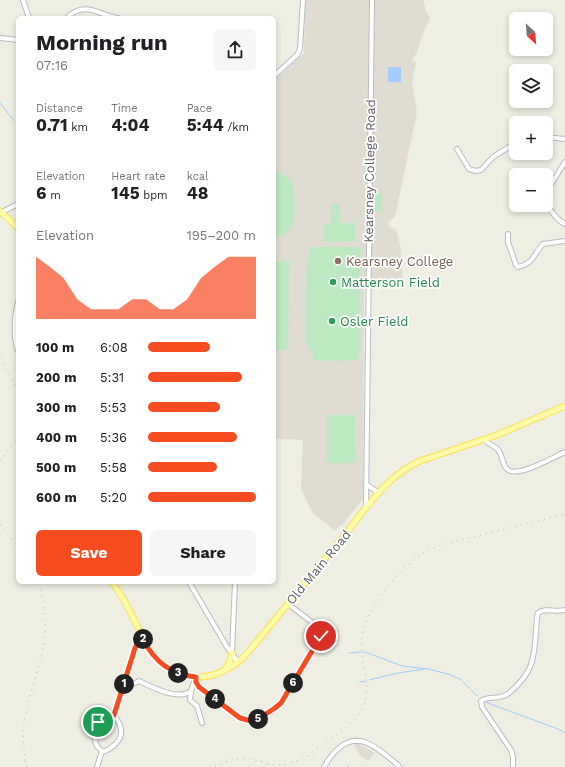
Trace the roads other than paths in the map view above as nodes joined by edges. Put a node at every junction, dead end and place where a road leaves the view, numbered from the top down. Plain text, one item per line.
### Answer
1 (23, 0) edge
2 (303, 0) edge
3 (372, 0) edge
4 (28, 16) edge
5 (69, 16) edge
6 (109, 16) edge
7 (0, 38) edge
8 (16, 40) edge
9 (276, 74) edge
10 (553, 138) edge
11 (565, 139) edge
12 (509, 147) edge
13 (457, 149) dead end
14 (565, 162) edge
15 (553, 181) edge
16 (16, 205) edge
17 (1, 212) edge
18 (553, 212) edge
19 (565, 224) edge
20 (16, 226) edge
21 (508, 234) dead end
22 (565, 241) edge
23 (16, 310) edge
24 (16, 345) edge
25 (565, 406) edge
26 (485, 440) junction
27 (565, 452) edge
28 (366, 485) junction
29 (379, 493) junction
30 (366, 508) junction
31 (113, 584) edge
32 (190, 584) edge
33 (235, 584) edge
34 (288, 604) junction
35 (565, 610) edge
36 (143, 639) junction
37 (232, 653) junction
38 (238, 662) junction
39 (219, 674) junction
40 (196, 677) junction
41 (135, 683) dead end
42 (191, 691) junction
43 (114, 715) junction
44 (202, 723) dead end
45 (102, 751) junction
46 (97, 767) edge
47 (324, 767) edge
48 (400, 767) edge
49 (513, 767) edge

1 - 4 street
2 - 9 street
3 - 28 street, Kearsney College Road
5 - 6 street
7 - 8 street
10 - 11 street
12 - 13 street
14 - 15 street
16 - 17 street
17 - 20 main road
18 - 19 street
21 - 22 street
23 - 24 street
25 - 26 main road, Old Main Road
26 - 27 street
26 - 29 main road, Old Main Road
28 - 29 street
28 - 30 street, Kearsney College Road
29 - 30 main road, Old Main Road
30 - 34 main road, Old Main Road
31 - 36 main road, Old Main Road
32 - 37 street
33 - 37 street
34 - 38 main road, Old Main Road
34 - 40 street
35 - 49 street
36 - 40 main road, Old Main Road
36 - 43 street
37 - 38 street
37 - 39 main road
38 - 39 main road, Old Main Road
39 - 40 main road, Old Main Road
40 - 42 street
41 - 42 street
42 - 44 street
43 - 45 street
43 - 45 street
45 - 46 street
47 - 48 street

